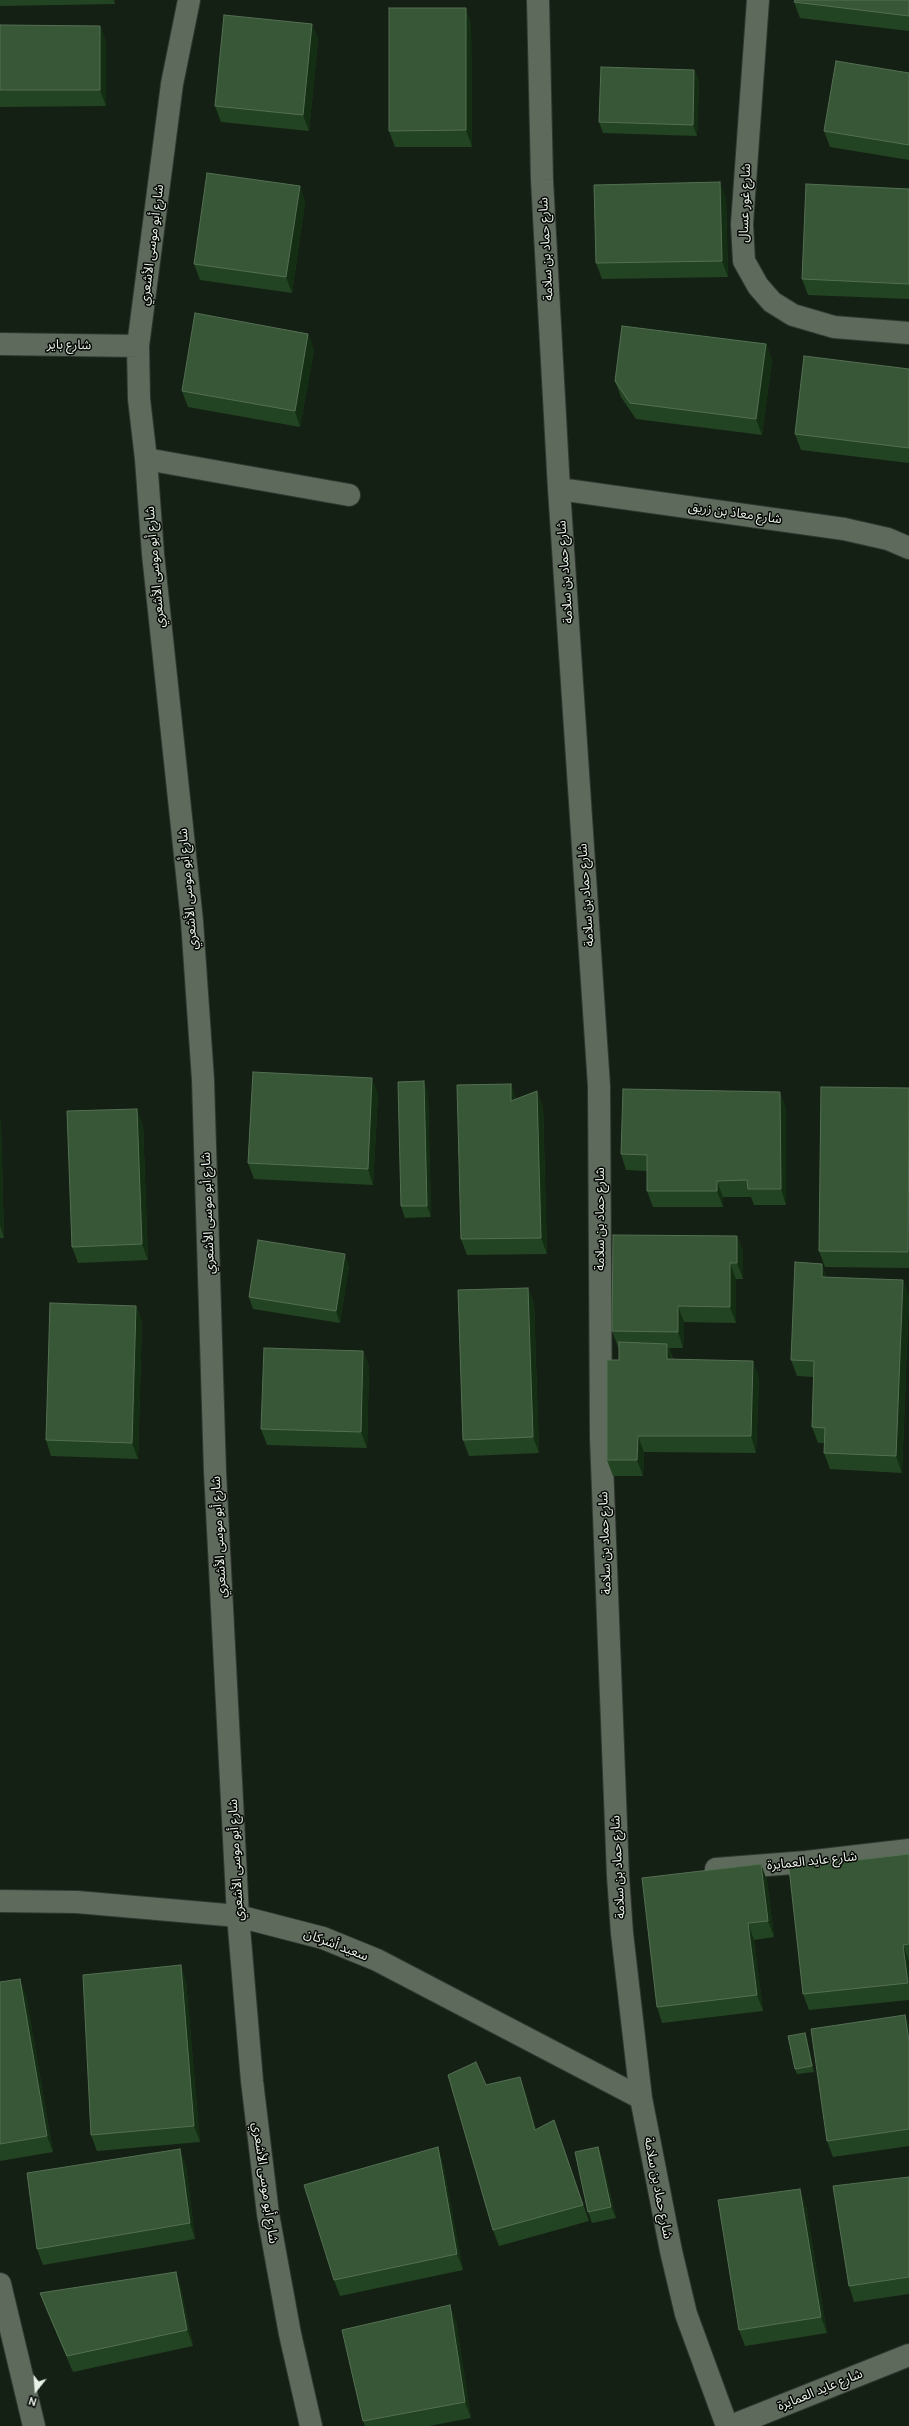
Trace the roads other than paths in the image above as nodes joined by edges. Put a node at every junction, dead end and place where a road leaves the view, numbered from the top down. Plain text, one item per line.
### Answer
1 (189, 0) edge
2 (538, 0) edge
3 (758, 0) edge
4 (909, 333) edge
5 (0, 344) edge
6 (138, 346) junction
7 (146, 459) junction
8 (559, 489) junction
9 (349, 495) dead end
10 (909, 548) edge
11 (909, 1850) edge
12 (716, 1869) edge
13 (0, 1901) edge
14 (238, 1916) junction
15 (641, 2098) junction
16 (0, 2284) edge
17 (909, 2355) edge
18 (34, 2426) edge
19 (311, 2426) edge
20 (727, 2426) edge
21 (731, 2426) edge

1 - 6 street, شارع أبو موسى الأشعري
2 - 8 street, شارع حماد بن سلامة
3 - 4 street, شارع غور عسال
5 - 6 street, شارع باير
6 - 7 street, شارع أبو موسى الأشعري
7 - 9 street
7 - 14 street, شارع أبو موسى الأشعري
8 - 10 street, شارع معاذ بن زريق
8 - 15 street, شارع حماد بن سلامة
11 - 12 street, شارع عايد العمايرة
13 - 14 street, سعيد أشركان
14 - 15 street, سعيد أشركان
14 - 19 street, شارع أبو موسى الأشعري
15 - 20 street, شارع حماد بن سلامة
16 - 18 street
17 - 21 street, شارع عايد العمايرة

